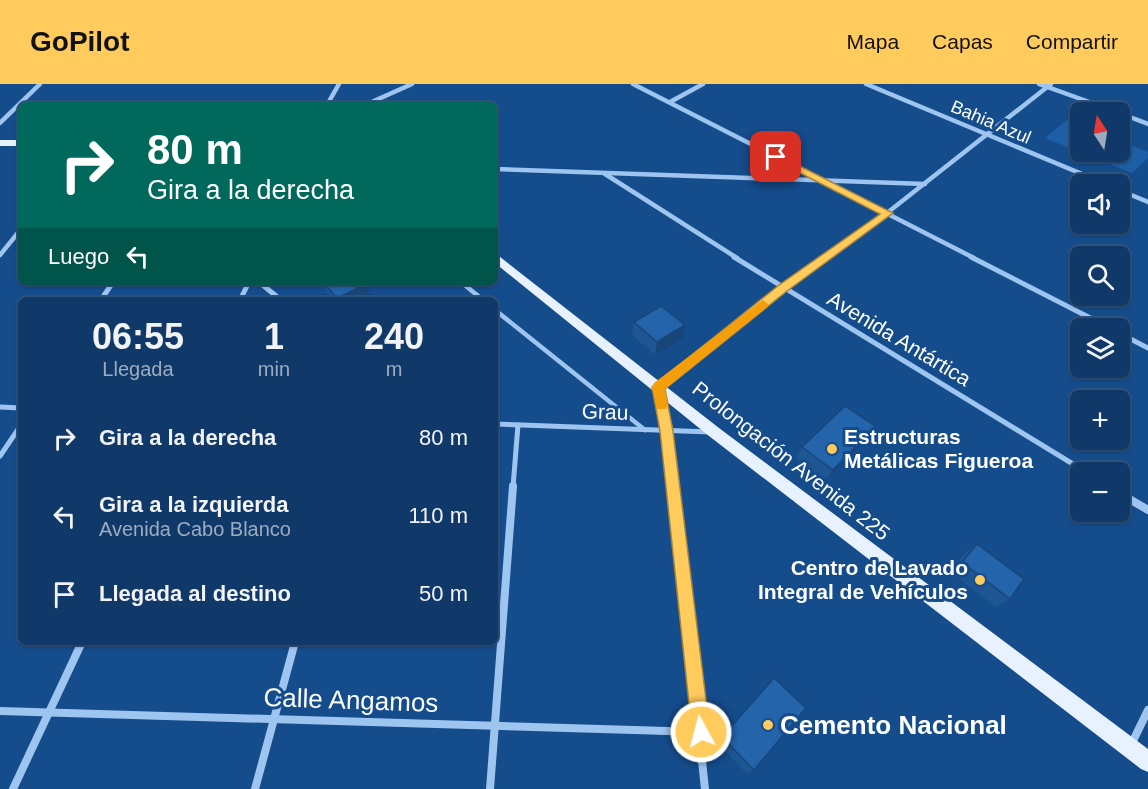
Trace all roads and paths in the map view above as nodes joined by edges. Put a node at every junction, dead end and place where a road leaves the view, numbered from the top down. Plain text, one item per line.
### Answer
1 (40, 84) edge
2 (339, 84) edge
3 (412, 84) edge
4 (633, 84) edge
5 (703, 84) edge
6 (866, 84) edge
7 (1040, 84) edge
8 (1049, 85) edge
9 (22, 102) edge
10 (329, 102) edge
11 (372, 102) edge
12 (670, 102) junction
13 (1091, 102) edge
14 (18, 105) edge
15 (1130, 117) edge
16 (0, 123) edge
17 (1148, 124) edge
18 (987, 135) junction
19 (0, 143) edge
20 (18, 143) edge
21 (498, 169) edge
22 (605, 174) junction
23 (1082, 174) edge
24 (819, 179) junction
25 (925, 183) junction
26 (1130, 195) edge
27 (1148, 202) edge
28 (887, 213) junction
29 (18, 233) edge
30 (0, 255) edge
31 (498, 259) edge
32 (263, 285) edge
33 (465, 285) edge
34 (783, 288) junction
35 (277, 297) edge
36 (479, 297) edge
37 (498, 312) edge
38 (1091, 318) edge
39 (1130, 339) edge
40 (1148, 348) edge
41 (658, 387) junction
42 (0, 407) edge
43 (18, 408) edge
44 (498, 424) edge
45 (518, 425) junction
46 (18, 430) edge
47 (645, 430) junction
48 (667, 431) junction
49 (714, 432) junction
50 (0, 456) edge
51 (1070, 462) edge
52 (1130, 499) edge
53 (1148, 510) edge
54 (81, 645) edge
55 (294, 645) edge
56 (1148, 710) edge
57 (0, 711) edge
58 (50, 713) junction
59 (275, 719) junction
60 (497, 726) junction
61 (701, 732) junction
62 (1129, 748) junction
63 (1148, 762) edge
64 (13, 789) edge
65 (255, 789) edge
66 (490, 789) edge
67 (705, 789) edge

1 - 9 street
2 - 10 street
3 - 11 street
4 - 12 street
5 - 12 street
6 - 18 street, Bahia Azul
7 - 8 street
8 - 13 street
8 - 18 street
12 - 24 street
14 - 16 street
15 - 17 street
18 - 23 street, Bahia Azul
18 - 25 street
19 - 20 main road
21 - 22 street
22 - 24 street
22 - 34 street, Avenida Antártica
24 - 25 street
24 - 28 street
25 - 28 street
26 - 27 street
28 - 34 street
28 - 38 street
29 - 30 street
31 - 41 main road, Prolongación Avenida 225
32 - 35 street
33 - 36 lane
34 - 41 street
34 - 51 street, Avenida Antártica
37 - 47 lane
39 - 40 street
41 - 48 street
41 - 49 main road, Prolongación Avenida 225
42 - 43 street
44 - 45 street, Grau
45 - 47 street, Grau
45 - 60 street
46 - 50 street
47 - 48 street, Grau
48 - 49 street, Grau
48 - 61 street
49 - 62 main road, Prolongación Avenida 225
52 - 53 street
54 - 58 street
55 - 59 street
56 - 62 street
57 - 58 street, Calle Angamos
58 - 59 street, Calle Angamos
58 - 64 street
59 - 60 street, Calle Angamos
59 - 65 street
60 - 61 street, Calle Angamos
60 - 66 street
61 - 67 street
62 - 63 main road, Prolongación Avenida 225

